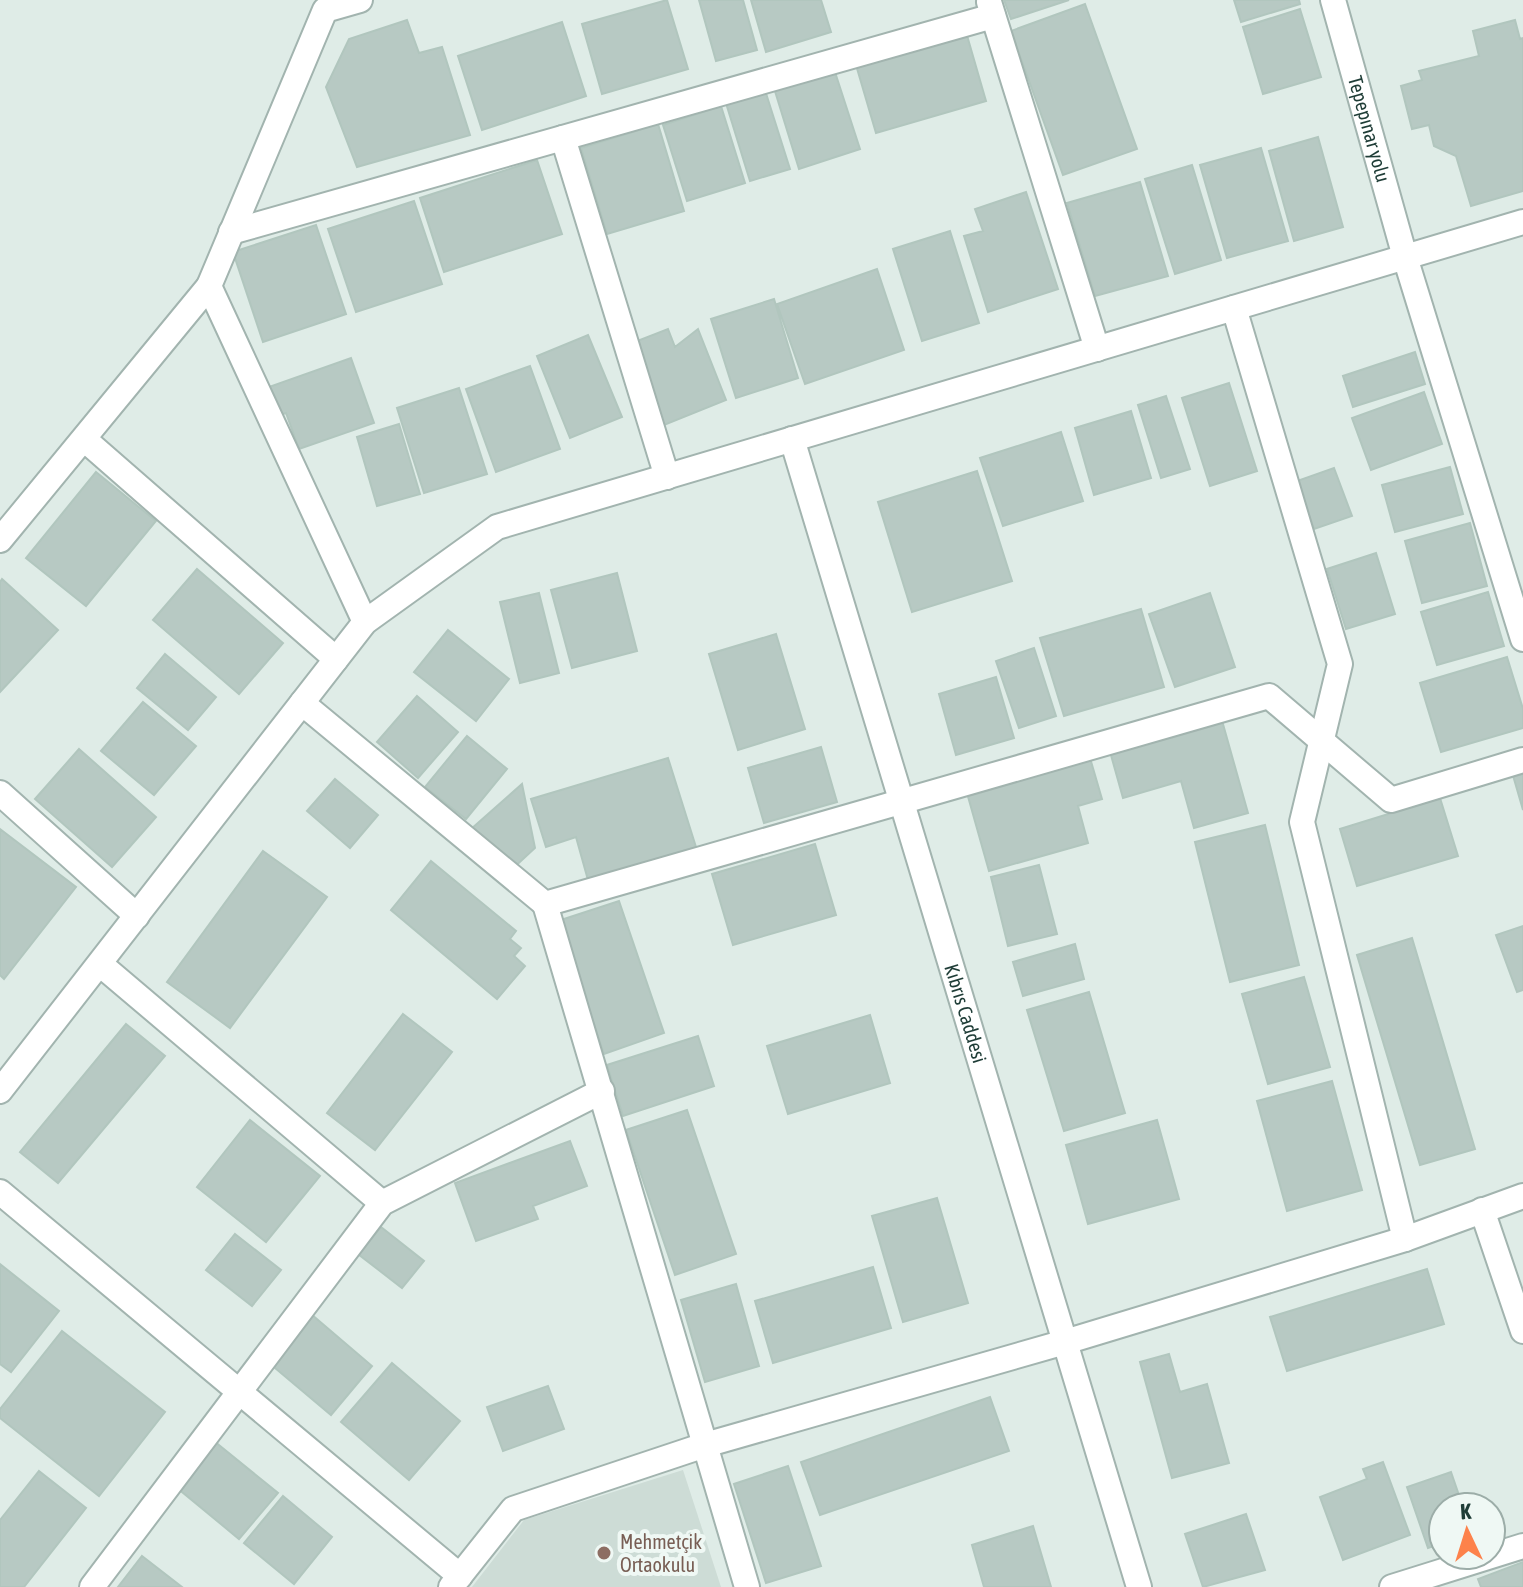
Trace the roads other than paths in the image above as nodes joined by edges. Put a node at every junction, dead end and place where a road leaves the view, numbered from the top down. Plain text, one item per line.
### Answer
1 (360, 0) edge
2 (1333, 0) edge
3 (990, 8) edge
4 (563, 138) junction
5 (1523, 222) edge
6 (231, 232) junction
7 (1405, 257) junction
8 (209, 286) junction
9 (1234, 308) junction
10 (1097, 349) junction
11 (84, 439) junction
12 (792, 439) junction
13 (667, 477) junction
14 (0, 540) edge
15 (365, 622) junction
16 (1523, 639) edge
17 (336, 659) junction
18 (302, 703) junction
19 (1321, 740) junction
20 (1523, 760) edge
21 (0, 793) edge
22 (902, 803) junction
23 (545, 904) junction
24 (137, 916) junction
25 (100, 964) junction
26 (0, 1091) edge
27 (602, 1091) junction
28 (0, 1192) edge
29 (1523, 1196) edge
30 (382, 1203) junction
31 (1482, 1210) junction
32 (1405, 1239) junction
33 (1523, 1331) edge
34 (1065, 1342) junction
35 (240, 1390) junction
36 (705, 1445) junction
37 (1523, 1546) edge
38 (455, 1581) edge
39 (92, 1587) edge
40 (747, 1587) edge
41 (1139, 1587) edge
42 (1392, 1587) edge

1 - 6 street
2 - 7 street, Tepepınar yolu
3 - 4 street
3 - 10 street
4 - 6 street
4 - 13 street
5 - 7 street
6 - 8 street
7 - 9 street
7 - 16 street, Tepepınar yolu
8 - 11 street
8 - 15 street
9 - 10 street
9 - 19 street
10 - 12 street
11 - 14 street
11 - 17 street
12 - 13 street
12 - 22 street, Kıbrıs Caddesi
13 - 15 street
15 - 17 street
17 - 18 street
18 - 23 street
18 - 24 street
19 - 20 street
19 - 22 street
19 - 32 street
21 - 24 street
22 - 23 street
22 - 34 street, Kıbrıs Caddesi
23 - 27 street
24 - 25 street
25 - 26 street
25 - 30 street
27 - 30 street
27 - 36 street
28 - 35 street
29 - 31 street
30 - 35 street
31 - 32 street
31 - 33 street
32 - 34 street
34 - 36 street
34 - 41 street, Kıbrıs Caddesi
35 - 38 street
35 - 39 street
36 - 38 street
36 - 40 street
37 - 42 street

